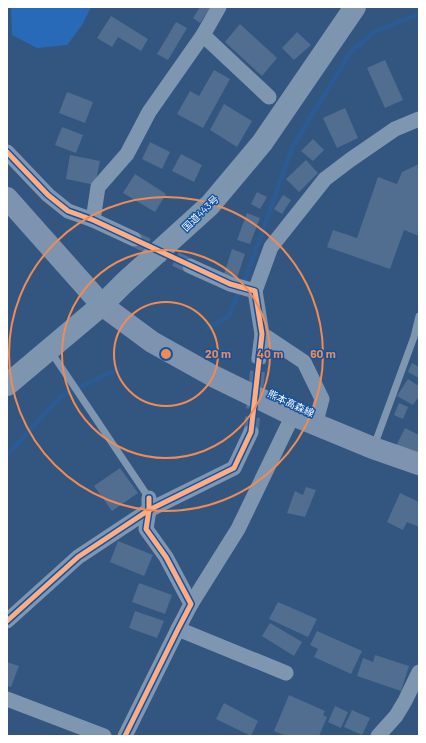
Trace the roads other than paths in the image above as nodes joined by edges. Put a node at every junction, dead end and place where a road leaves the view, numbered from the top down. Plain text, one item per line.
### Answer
1 (219, 7) edge
2 (355, 7) edge
3 (204, 35) junction
4 (269, 97) dead end
5 (419, 119) edge
6 (7, 152) edge
7 (7, 198) edge
8 (93, 220) junction
9 (134, 239) tunnel mouth
10 (190, 266) tunnel mouth
11 (247, 289) junction
12 (102, 305) junction
13 (419, 316) edge
14 (262, 334) junction
15 (49, 350) junction
16 (259, 358) tunnel mouth
17 (7, 385) edge
18 (293, 415) junction
19 (315, 425) junction
20 (251, 432) tunnel mouth
21 (373, 448) junction
22 (419, 464) edge
23 (149, 504) junction
24 (191, 604) junction
25 (7, 621) edge
26 (178, 629) junction
27 (419, 672) edge
28 (286, 673) dead end
29 (7, 699) edge
30 (104, 736) edge
31 (126, 736) edge
32 (378, 736) edge

1 - 3 street
2 - 12 highway, 国道443号
3 - 4 street
3 - 8 street
5 - 11 street
6 - 8 street
7 - 12 main road, 熊本高森線
8 - 9 street
10 - 11 street
11 - 14 street
12 - 15 highway, 国道443号
12 - 18 main road, 熊本高森線
13 - 21 lane
14 - 16 street
14 - 19 street
15 - 17 highway, 国道443号
15 - 23 lane
18 - 19 main road, 熊本高森線
18 - 24 street
19 - 21 main road, 熊本高森線
20 - 23 street
21 - 22 main road, 熊本高森線
23 - 24 street
23 - 25 street
24 - 26 street
26 - 28 street
26 - 31 street
27 - 32 street
29 - 30 street

